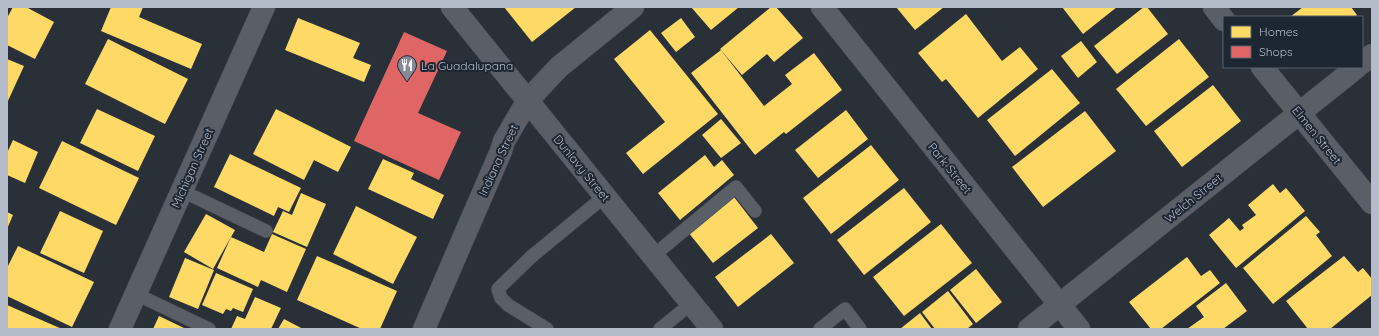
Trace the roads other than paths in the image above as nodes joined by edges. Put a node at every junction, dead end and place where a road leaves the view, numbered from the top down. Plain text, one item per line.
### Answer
1 (264, 7) edge
2 (452, 7) edge
3 (633, 7) edge
4 (822, 7) edge
5 (1214, 7) edge
6 (1223, 19) edge
7 (1372, 55) edge
8 (1363, 62) edge
9 (1263, 68) edge
10 (1356, 68) edge
11 (528, 100) junction
12 (1299, 113) junction
13 (182, 191) junction
14 (605, 196) junction
15 (1372, 204) edge
16 (755, 211) dead end
17 (266, 231) dead end
18 (654, 256) junction
19 (136, 294) junction
20 (692, 303) junction
21 (1060, 305) junction
22 (120, 329) edge
23 (209, 329) edge
24 (424, 329) edge
25 (547, 329) edge
26 (660, 329) edge
27 (712, 329) edge
28 (820, 329) edge
29 (860, 329) edge
30 (1029, 329) edge
31 (1079, 329) edge

1 - 13 street, Michigan Street
2 - 11 street, Dunlavy Street
3 - 11 street, Indiana Street
4 - 21 street, Park Street
5 - 6 street
7 - 8 street
9 - 12 street, Elmen Street
10 - 12 street, Welch Street
11 - 14 street, Dunlavy Street
11 - 24 street, Indiana Street
12 - 15 street, Elmen Street
12 - 21 street, Welch Street
13 - 17 lane
13 - 19 street, Michigan Street
14 - 18 street, Dunlavy Street
14 - 25 lane
16 - 18 lane
18 - 20 street, Dunlavy Street
19 - 22 street, Michigan Street
19 - 23 lane
20 - 26 lane
20 - 27 street, Dunlavy Street
21 - 30 street, Welch Street
21 - 31 street, Park Street
28 - 29 lane

